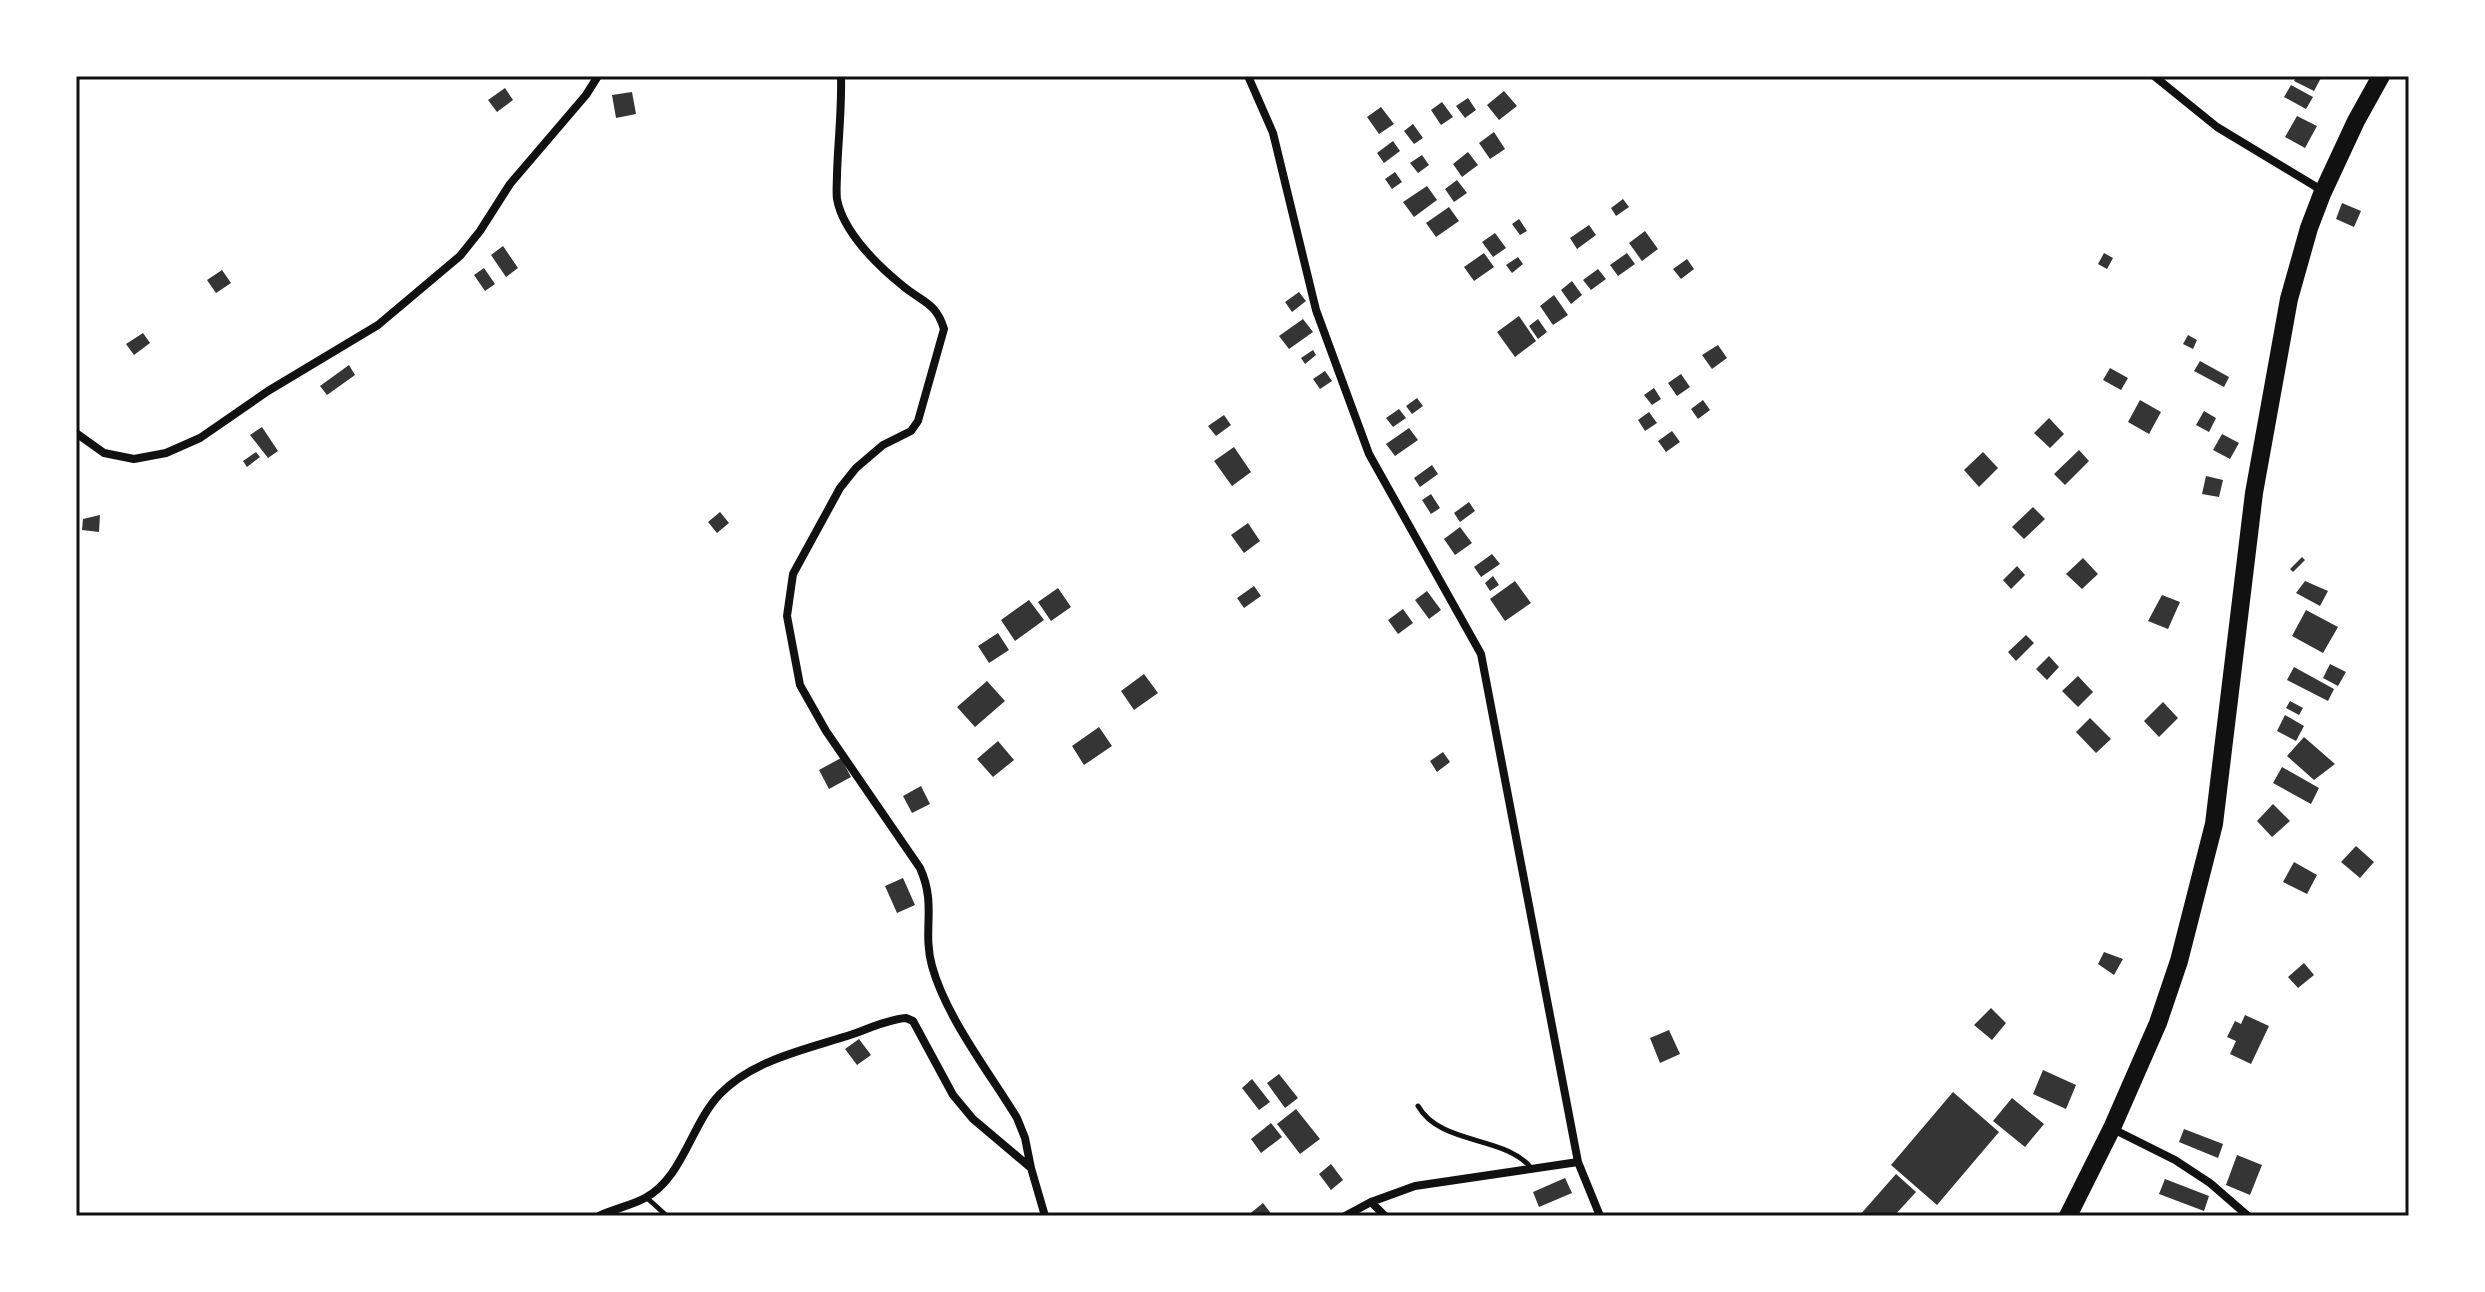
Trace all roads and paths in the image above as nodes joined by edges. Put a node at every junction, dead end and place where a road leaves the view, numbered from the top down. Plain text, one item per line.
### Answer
1 (598, 76) edge
2 (841, 76) edge
3 (1248, 76) edge
4 (2154, 76) edge
5 (2381, 76) edge
6 (2324, 191) junction
7 (76, 433) edge
8 (1418, 1106) dead end
9 (2112, 1128) junction
10 (1578, 1162) junction
11 (1031, 1168) junction
12 (1532, 1169) junction
13 (647, 1198) junction
14 (1371, 1202) junction
15 (599, 1216) edge
16 (667, 1216) edge
17 (1045, 1216) edge
18 (1345, 1216) edge
19 (1385, 1216) edge
20 (1600, 1216) edge
21 (2068, 1216) edge
22 (2248, 1216) edge

1 - 7 street
2 - 11 street
3 - 10 street
4 - 6 street
5 - 6 highway
6 - 9 highway
8 - 12 lane
9 - 21 highway
9 - 22 street
10 - 12 street
10 - 20 street
11 - 13 street
11 - 17 street
12 - 14 street
13 - 15 street
13 - 16 lane
14 - 18 street
14 - 19 street

